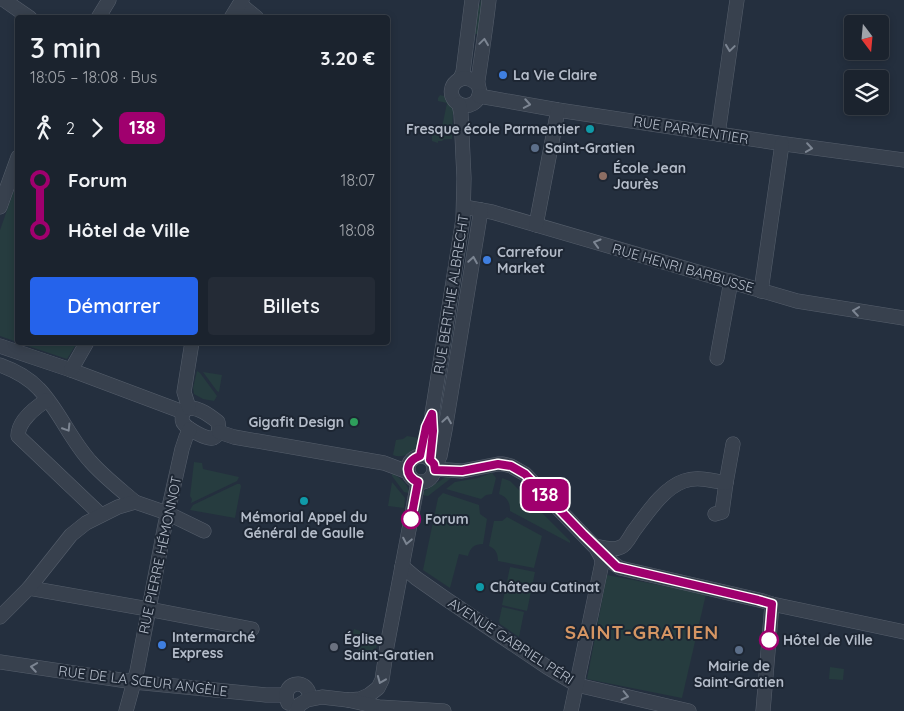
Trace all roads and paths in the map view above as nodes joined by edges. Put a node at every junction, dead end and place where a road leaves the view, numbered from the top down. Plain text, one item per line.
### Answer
1 (4, 0) edge
2 (109, 0) edge
3 (489, 0) edge
4 (737, 0) edge
5 (241, 2) edge
6 (473, 4) edge
7 (26, 15) edge
8 (100, 15) edge
9 (233, 15) edge
10 (254, 15) edge
11 (460, 79) junction
12 (478, 90) junction
13 (462, 108) junction
14 (558, 110) junction
15 (718, 134) junction
16 (782, 144) junction
17 (904, 160) edge
18 (15, 165) edge
19 (0, 207) edge
20 (464, 207) junction
21 (480, 210) junction
22 (536, 226) junction
23 (731, 281) junction
24 (761, 291) junction
25 (904, 318) edge
26 (85, 345) edge
27 (192, 345) edge
28 (0, 346) edge
29 (14, 350) junction
30 (717, 358) dead end
31 (5, 367) edge
32 (71, 370) junction
33 (184, 392) junction
34 (48, 400) junction
35 (164, 406) junction
36 (186, 410) junction
37 (190, 429) junction
38 (219, 432) junction
39 (733, 444) dead end
40 (422, 467) junction
41 (726, 483) junction
42 (135, 502) junction
43 (167, 513) junction
44 (715, 514) dead end
45 (101, 515) junction
46 (204, 531) dead end
47 (594, 546) junction
48 (623, 546) junction
49 (402, 566) junction
50 (636, 571) junction
51 (28, 588) junction
52 (772, 604) junction
53 (148, 609) junction
54 (0, 616) edge
55 (252, 629) dead end
56 (904, 632) edge
57 (0, 662) edge
58 (134, 682) junction
59 (577, 685) junction
60 (286, 695) junction
61 (310, 698) junction
62 (348, 700) junction
63 (297, 710) edge
64 (126, 711) edge
65 (444, 711) edge
66 (571, 711) edge
67 (689, 711) edge
68 (763, 711) edge

1 - 7 street
2 - 8 street
12 -> 3 street
4 -> 15 street
5 - 9 street
5 - 10 street
6 - 11 street, RUE BERTHIE ALBRECHT
11 - 12 street
11 - 13 street, RUE BERTHIE ALBRECHT
12 - 13 street
12 -> 14 street, RUE PARMENTIER
13 - 20 street, RUE BERTHIE ALBRECHT
14 - 15 street, RUE PARMENTIER
14 - 22 street
15 - 16 street, RUE PARMENTIER
16 -> 17 street, RUE PARMENTIER
16 - 24 street
18 - 19 street
20 - 21 street, RUE HENRI BARBUSSE
20 - 40 street, RUE BERTHIE ALBRECHT
21 - 22 street, RUE HENRI BARBUSSE
40 -> 21 street, RUE BERTHIE ALBRECHT
23 -> 22 street, RUE HENRI BARBUSSE
23 - 24 street, RUE HENRI BARBUSSE
23 - 30 street
25 -> 24 street, RUE HENRI BARBUSSE
26 - 32 street
27 - 33 street
28 - 29 street
29 - 31 street
29 - 32 street
31 - 34 street
32 - 35 street
33 - 35 street
33 - 36 street
34 -> 42 street
34 - 45 street
35 - 36 street
36 - 37 street
36 - 38 street
37 - 38 street
37 - 43 street, RUE PIERRE HÉMONNOT
38 - 40 street
39 - 41 street
40 - 47 street
40 -> 49 street
41 - 44 street
41 - 48 street
42 - 43 street
42 - 45 street
43 - 46 street
43 - 53 street, RUE PIERRE HÉMONNOT
45 - 51 street
47 - 48 street
47 - 50 street
47 - 59 street
48 - 50 street
49 - 59 street, AVENUE GABRIEL PÉRI
49 -> 62 street
50 - 52 street
51 - 53 street
51 - 54 street
52 - 56 street
52 - 68 street
53 - 55 street
53 - 58 street, RUE PIERRE HÉMONNOT
58 -> 57 street, RUE DE LA SŒUR ANGÈLE
58 - 60 street, RUE DE LA SŒUR ANGÈLE
58 - 64 street, RUE PIERRE HÉMONNOT
59 - 66 street
59 -> 67 street, AVENUE GABRIEL PÉRI
60 - 61 street
60 - 63 street
61 - 62 street
61 - 63 street
62 - 65 street

